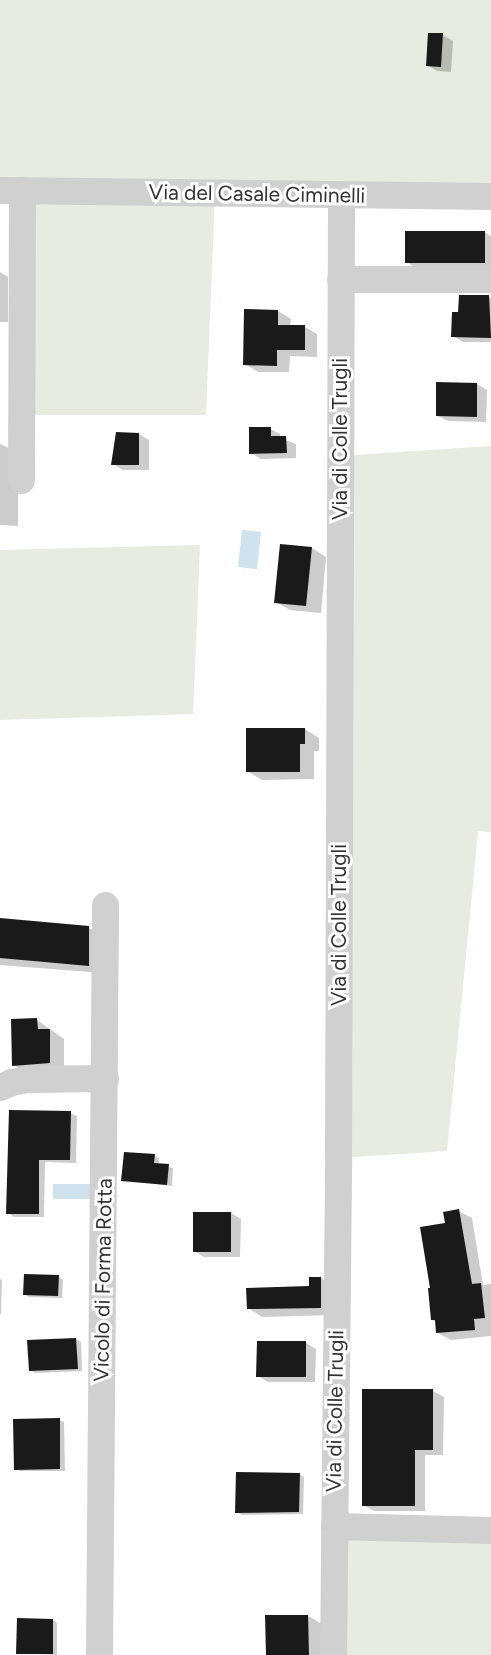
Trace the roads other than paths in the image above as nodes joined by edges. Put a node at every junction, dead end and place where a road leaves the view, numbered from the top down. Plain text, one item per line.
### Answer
1 (11, 190) edge
2 (341, 195) junction
3 (491, 196) edge
4 (340, 279) junction
5 (491, 279) edge
6 (21, 480) dead end
7 (105, 905) dead end
8 (105, 1078) junction
9 (0, 1087) edge
10 (334, 1526) junction
11 (491, 1530) edge
12 (99, 1655) edge
13 (333, 1655) edge

1 - 2 street, Via del Casale Ciminelli
1 - 6 street, Via del Casale Ciminelli
2 - 3 street, Via del Casale Ciminelli
2 - 4 street, Via di Colle Trugli
4 - 5 street
4 - 10 street, Via di Colle Trugli
7 - 8 street, Vicolo di Forma Rotta
8 - 9 street
8 - 12 street, Vicolo di Forma Rotta
10 - 11 street
10 - 13 street, Via di Colle Trugli

